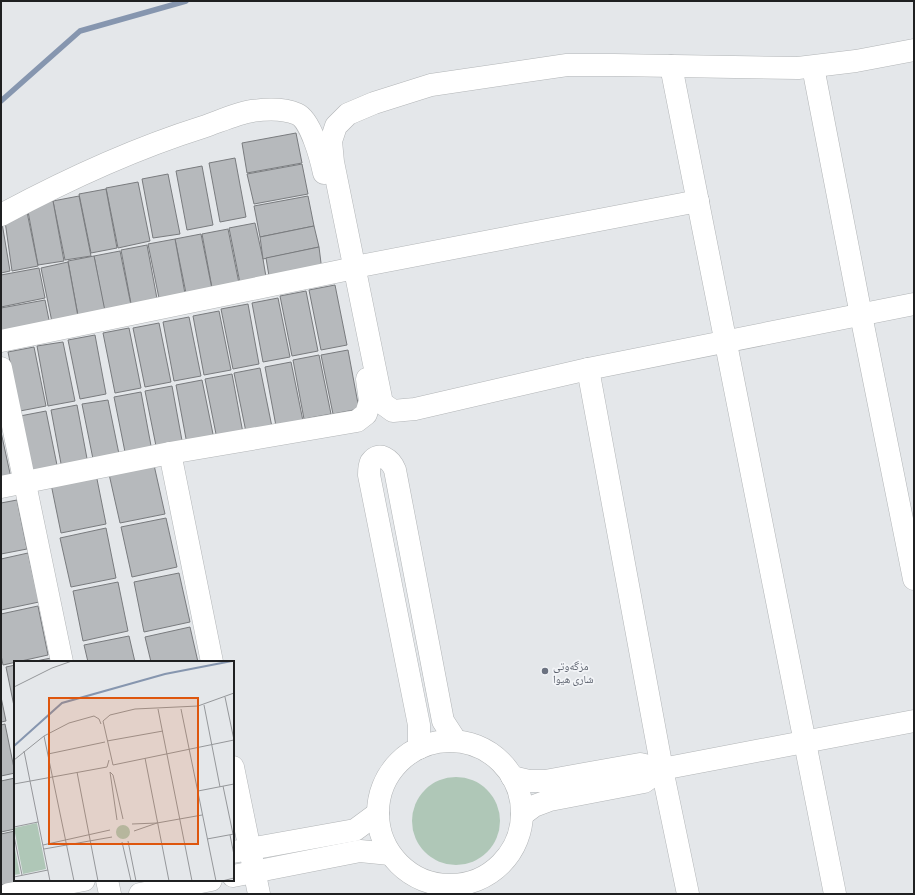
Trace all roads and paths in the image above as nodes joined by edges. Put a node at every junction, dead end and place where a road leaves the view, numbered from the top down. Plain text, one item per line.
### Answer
1 (914, 50) edge
2 (671, 66) junction
3 (813, 67) junction
4 (698, 201) junction
5 (1, 215) edge
6 (350, 268) junction
7 (914, 304) edge
8 (861, 314) junction
9 (1, 341) edge
10 (726, 342) junction
11 (1, 368) edge
12 (588, 369) junction
13 (170, 453) junction
14 (25, 482) junction
15 (1, 487) edge
16 (914, 574) edge
17 (62, 661) edge
18 (212, 661) edge
19 (443, 721) junction
20 (914, 721) edge
21 (419, 725) junction
22 (456, 741) junction
23 (805, 742) junction
24 (419, 748) junction
25 (662, 769) junction
26 (512, 776) junction
27 (234, 778) edge
28 (378, 813) junction
29 (522, 816) junction
30 (241, 851) edge
31 (390, 854) junction
32 (254, 872) junction
33 (234, 876) edge
34 (79, 881) edge
35 (107, 881) edge
36 (206, 881) edge
37 (487, 885) edge
38 (452, 889) edge
39 (8, 894) edge
40 (110, 894) edge
41 (140, 894) edge
42 (259, 894) edge
43 (688, 894) edge
44 (835, 894) edge

1 - 3 street
2 - 3 street
2 - 4 street
2 - 6 street
3 - 8 street
4 - 6 street
4 - 10 street
5 - 6 street
6 - 9 street
6 - 12 street
6 - 13 street
7 - 8 street
8 - 10 street
8 - 16 street
10 - 12 street
10 - 23 street
11 - 14 street
12 - 25 street
13 - 14 street
13 - 18 street
14 - 15 street
14 - 17 street
19 - 21 street
19 - 21 street
19 - 22 street
20 - 23 street
21 - 24 street
22 - 24 street
22 - 26 street
23 - 25 street
23 - 44 street
24 - 28 street
25 - 26 street
25 - 29 street
25 - 43 street
26 - 29 street
27 - 30 street
28 - 30 street
28 - 31 street
29 - 37 street
30 - 32 street
31 - 32 street
31 - 38 street
32 - 33 street
32 - 42 street
34 - 39 street
35 - 40 street
36 - 41 street
37 - 38 street

